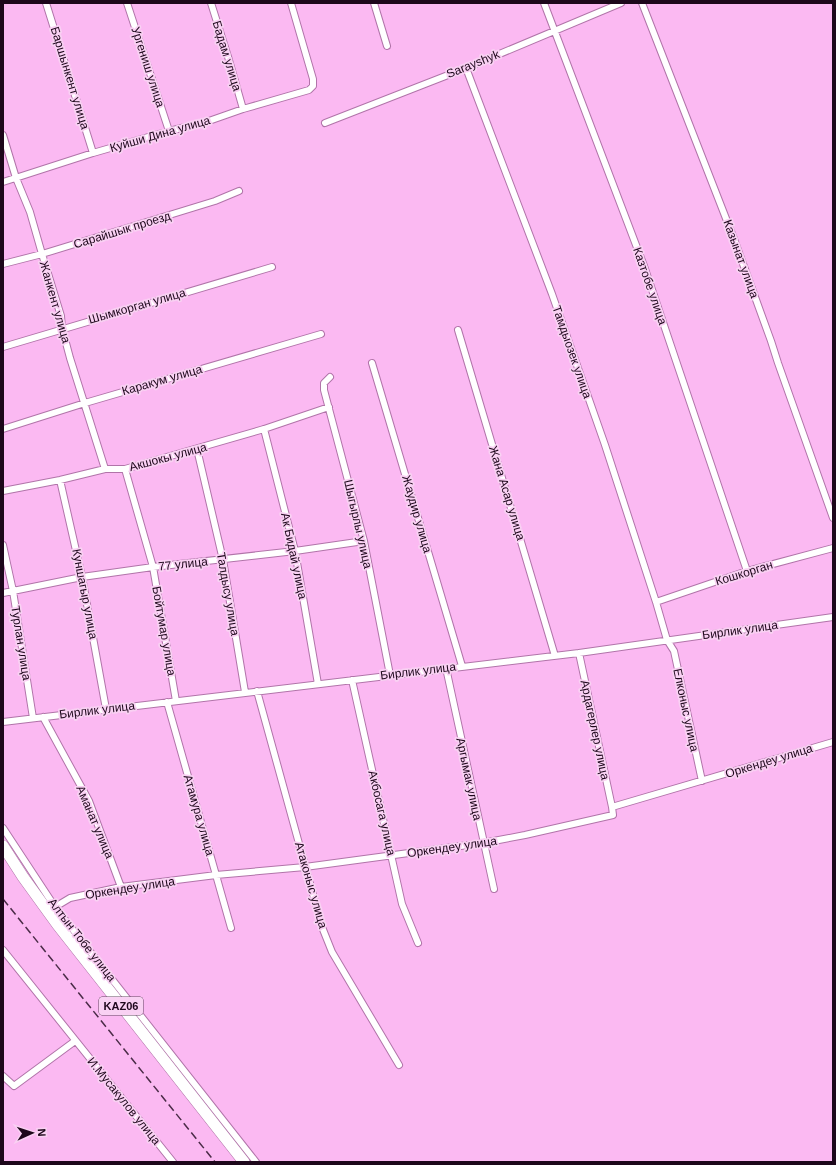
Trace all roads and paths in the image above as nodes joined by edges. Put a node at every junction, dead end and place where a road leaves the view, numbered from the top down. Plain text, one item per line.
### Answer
1 (46, 3) edge
2 (127, 3) edge
3 (211, 3) edge
4 (291, 3) edge
5 (374, 3) edge
6 (544, 3) edge
7 (621, 3) edge
8 (642, 3) edge
9 (554, 30) junction
10 (387, 46) dead end
11 (466, 68) junction
12 (243, 109) junction
13 (325, 123) dead end
14 (169, 131) junction
15 (3, 135) edge
16 (93, 153) junction
17 (16, 178) junction
18 (3, 182) edge
19 (239, 191) dead end
20 (42, 254) junction
21 (3, 264) edge
22 (272, 267) dead end
23 (62, 328) junction
24 (458, 330) dead end
25 (321, 334) dead end
26 (3, 347) edge
27 (372, 363) dead end
28 (330, 377) dead end
29 (85, 403) junction
30 (329, 407) junction
31 (3, 429) edge
32 (264, 429) junction
33 (197, 449) junction
34 (105, 469) junction
35 (125, 469) junction
36 (60, 480) junction
37 (3, 491) edge
38 (833, 518) edge
39 (364, 541) junction
40 (3, 545) edge
41 (833, 548) edge
42 (295, 551) junction
43 (223, 560) junction
44 (153, 567) junction
45 (747, 571) junction
46 (82, 577) junction
47 (13, 591) junction
48 (3, 593) edge
49 (656, 602) junction
50 (833, 617) edge
51 (667, 640) junction
52 (578, 653) junction
53 (555, 656) junction
54 (462, 666) junction
55 (446, 668) junction
56 (390, 675) junction
57 (352, 680) junction
58 (318, 684) junction
59 (257, 691) junction
60 (245, 692) junction
61 (176, 701) junction
62 (167, 702) junction
63 (106, 709) junction
64 (43, 717) junction
65 (33, 718) junction
66 (3, 722) edge
67 (833, 742) edge
68 (702, 781) junction
69 (612, 807) junction
70 (3, 828) edge
71 (483, 843) junction
72 (3, 846) edge
73 (391, 856) junction
74 (3, 858) edge
75 (305, 867) junction
76 (216, 875) junction
77 (121, 887) junction
78 (494, 889) dead end
79 (55, 906) junction
80 (231, 928) dead end
81 (418, 943) dead end
82 (3, 950) edge
83 (75, 1041) junction
84 (399, 1066) dead end
85 (3, 1076) edge
86 (173, 1162) edge
87 (235, 1162) edge
88 (244, 1162) edge
89 (256, 1162) edge

1 - 16 street, Баршынкент улица
2 - 14 street, Ургениш улица
3 - 12 street, Бадам улица
4 - 12 street, Куйши Дина улица
5 - 10 street
6 - 9 street, Казтобе улица
7 - 9 street, Sarayshyk
8 - 38 street, Казынат улица
9 - 11 street, Sarayshyk
9 - 45 street, Казтобе улица
11 - 13 street, Sarayshyk
11 - 49 street, Тамдыозек улица
12 - 14 street, Куйши Дина улица
14 - 16 street, Куйши Дина улица
15 - 17 street, Жанкент улица
16 - 17 street, Куйши Дина улица
17 - 18 street, Куйши Дина улица
17 - 20 street, Жанкент улица
19 - 20 street, Сарайшык проезд
20 - 21 street, Сарайшык проезд
20 - 23 street, Жанкент улица
22 - 23 street, Шымкорган улица
23 - 26 street, Шымкорган улица
23 - 29 street, Жанкент улица
24 - 53 street, Жана Асар улица
25 - 29 street, Каракум улица
27 - 54 street, Жаудир улица
28 - 30 street, Шыгырлы улица
29 - 31 street, Каракум улица
29 - 34 street, Жанкент улица
30 - 32 street, Акшокы улица
30 - 39 street, Шыгырлы улица
32 - 33 street, Акшокы улица
32 - 42 street, Ак Бидай улица
33 - 35 street, Акшокы улица
33 - 43 street, Талдысу улица
34 - 35 street, Акшокы улица
34 - 36 street, Акшокы улица
35 - 44 street, Бойтумар улица
36 - 37 street, Акшокы улица
36 - 46 street, Куншагыр улица
39 - 42 street, 77 улица
39 - 56 street, Шыгырлы улица
40 - 47 street, Турлан улица
41 - 45 street, Кошкорган
42 - 43 street, 77 улица
42 - 58 street, Ак Бидай улица
43 - 44 street, 77 улица
43 - 60 street, Талдысу улица
44 - 46 street, 77 улица
44 - 61 street, Бойтумар улица
45 - 49 street, Кошкорган
46 - 47 street, 77 улица
46 - 63 street, Куншагыр улица
47 - 48 street, 77 улица
47 - 65 street, Турлан улица
49 - 51 street, Тамдыозек улица
50 - 51 street, Бирлик улица
51 - 52 street, Бирлик улица
51 - 68 street, Елконыс улица
52 - 53 street, Бирлик улица
52 - 69 street, Ардагерлер улица
53 - 54 street, Бирлик улица
54 - 55 street, Бирлик улица
55 - 56 street, Бирлик улица
55 - 71 street, Аргымак улица
56 - 57 street, Бирлик улица
57 - 58 street, Бирлик улица
57 - 73 street, Акбосага улица
58 - 59 street, Бирлик улица
59 - 60 street, Бирлик улица
59 - 75 street, Атаконыс улица
60 - 61 street, Бирлик улица
61 - 62 street, Бирлик улица
62 - 63 street, Бирлик улица
62 - 76 street, Атамура улица
63 - 64 street, Бирлик улица
64 - 65 street, Бирлик улица
64 - 77 street, Аманат улица
65 - 66 street, Бирлик улица
67 - 68 street, Оркендеу улица
68 - 69 street, Оркендеу улица
69 - 71 street, Оркендеу улица
70 - 79 street, Алтын Тобе улица
71 - 73 street, Оркендеу улица
71 - 78 street, Аргымак улица
72 - 88 highway, KАZ06
73 - 75 street, Оркендеу улица
73 - 81 street, Акбосага улица
74 - 87 highway, KАZ06
75 - 76 street, Оркендеу улица
75 - 84 street, Атаконыс улица
76 - 77 street, Оркендеу улица
76 - 80 street, Атамура улица
77 - 79 street, Оркендеу улица
79 - 89 street, Алтын Тобе улица
82 - 83 street, И.Мусакулов улица
83 - 85 street
83 - 86 street, И.Мусакулов улица

